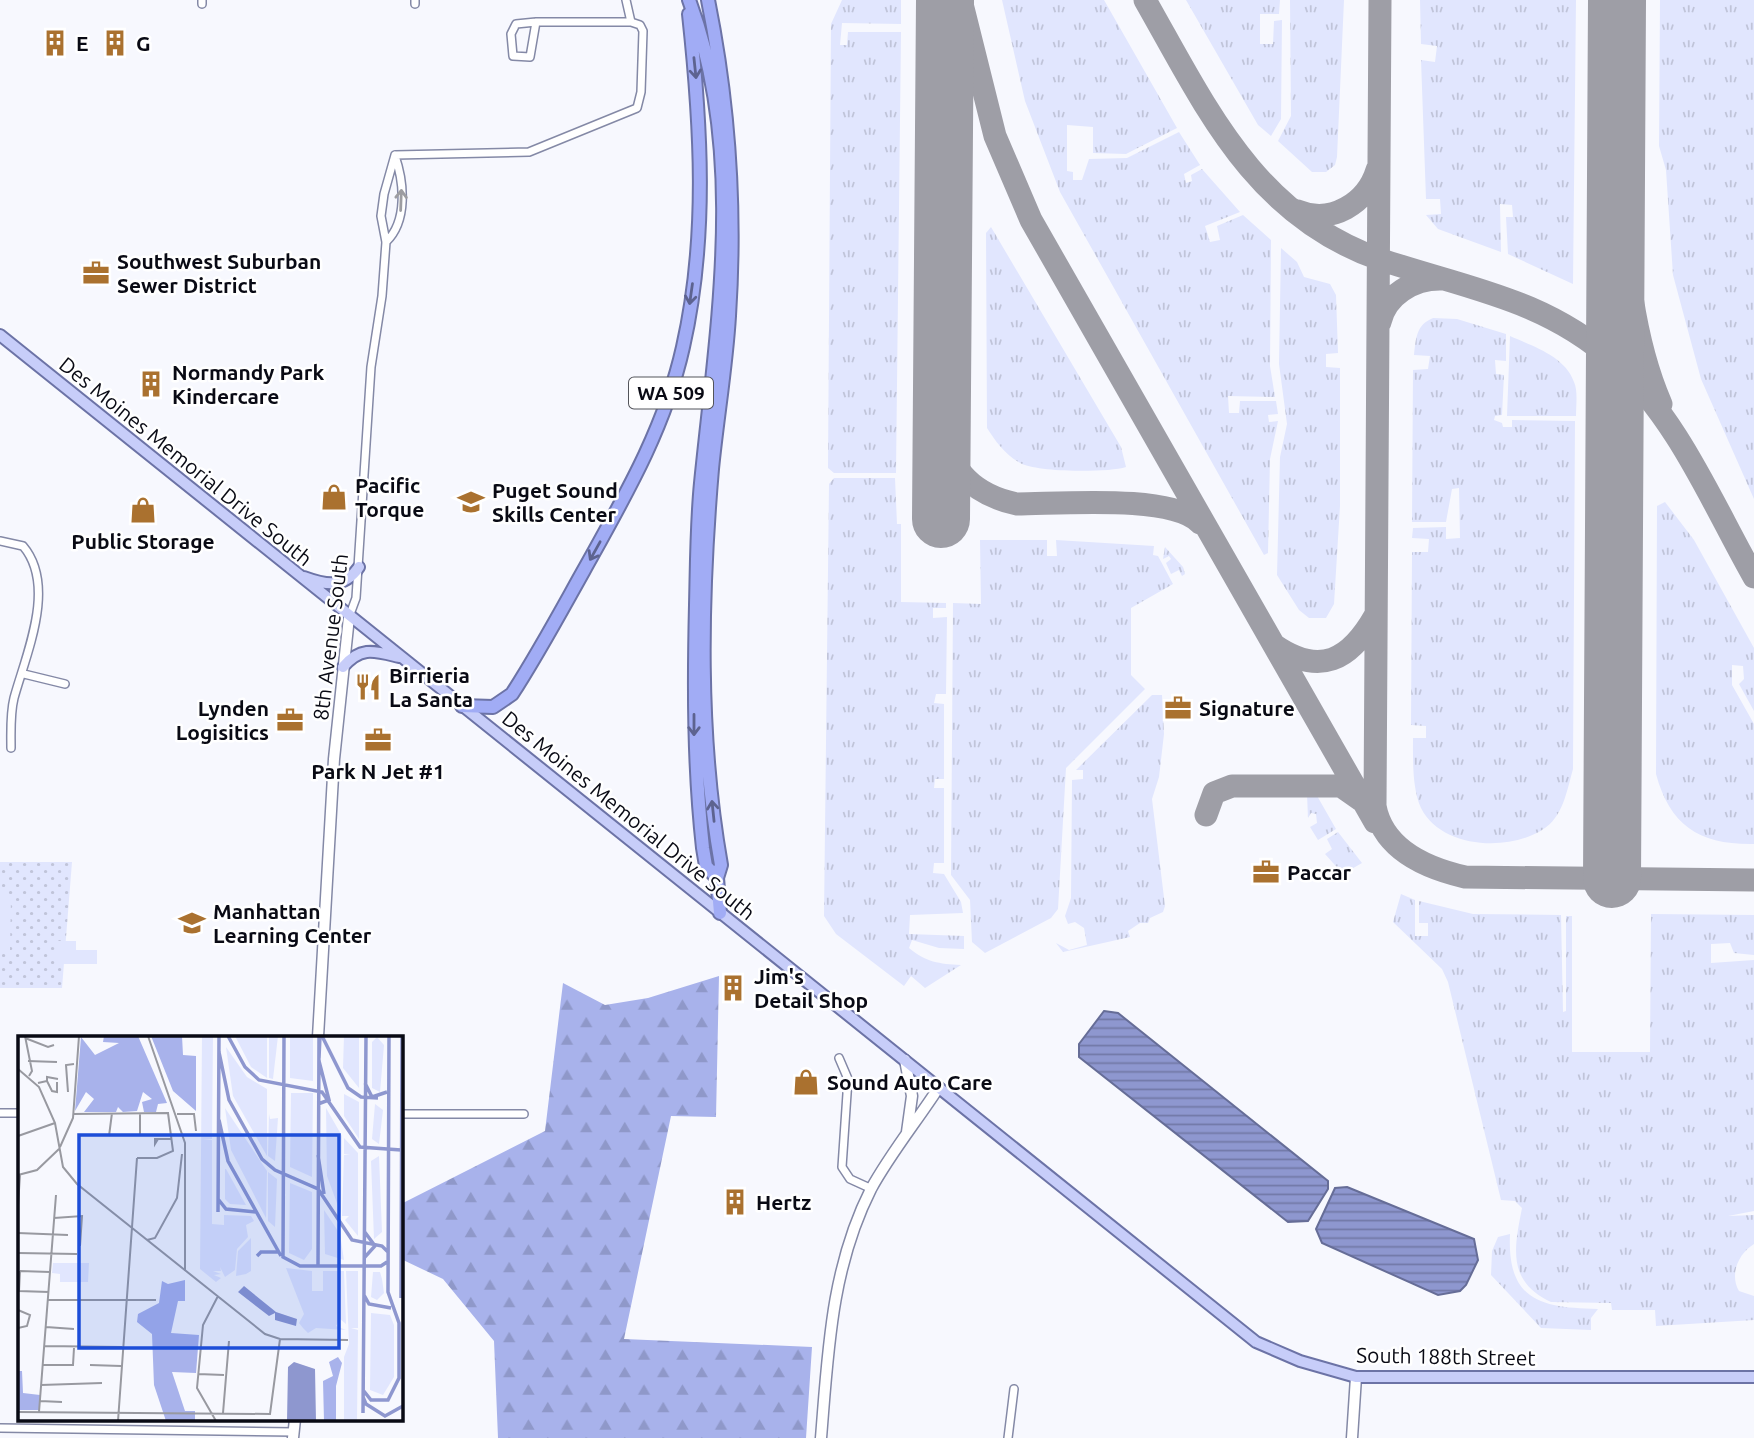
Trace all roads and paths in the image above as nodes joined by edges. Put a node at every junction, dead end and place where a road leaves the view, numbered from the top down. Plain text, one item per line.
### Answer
1 (626, 0) edge
2 (688, 0) edge
3 (708, 0) edge
4 (536, 22) junction
5 (631, 22) junction
6 (395, 155) junction
7 (386, 242) junction
8 (0, 335) edge
9 (0, 541) edge
10 (359, 567) junction
11 (295, 573) junction
12 (349, 617) junction
13 (405, 659) junction
14 (343, 667) junction
15 (24, 674) junction
16 (65, 684) dead end
17 (462, 706) junction
18 (11, 748) dead end
19 (717, 878) junction
20 (720, 912) junction
21 (318, 1036) edge
22 (839, 1058) dead end
23 (905, 1060) junction
24 (939, 1087) junction
25 (0, 1113) edge
26 (18, 1113) edge
27 (402, 1114) edge
28 (524, 1114) dead end
29 (907, 1136) junction
30 (872, 1189) junction
31 (1356, 1377) junction
32 (1754, 1377) edge
33 (1014, 1389) dead end
34 (0, 1428) edge
35 (294, 1435) edge
36 (821, 1438) edge
37 (1008, 1438) edge
38 (1352, 1438) edge

1 - 5 street
2 -> 17 highway, WA 509
2 -> 19 highway
19 -> 3 highway
4 - 4 street
4 - 5 street
5 - 6 street
6 - 7 street, 8th Avenue South
7 -> 6 street, 8th Avenue South
7 - 10 street, 8th Avenue South
8 - 11 main road, Des Moines Memorial Drive South
9 - 15 street
10 - 11 main road
10 - 12 street, 8th Avenue South
11 - 12 main road, Des Moines Memorial Drive South
12 - 13 main road, Des Moines Memorial Drive South
12 - 14 street, 8th Avenue South
13 - 14 main road
13 - 17 main road, Des Moines Memorial Drive South
14 - 21 street, 8th Avenue South
15 - 16 street
15 - 18 street
17 - 20 main road, Des Moines Memorial Drive South
19 - 20 highway
20 - 23 main road, Des Moines Memorial Drive South
22 - 30 street
23 - 24 main road, Des Moines Memorial Drive South
23 - 29 street
24 - 29 street
24 - 31 main road, South 188th Street
25 - 26 street
27 - 28 street
29 - 30 street
30 - 36 street
31 - 32 main road, South 188th Street
31 - 38 street
33 - 37 street
34 - 35 street

